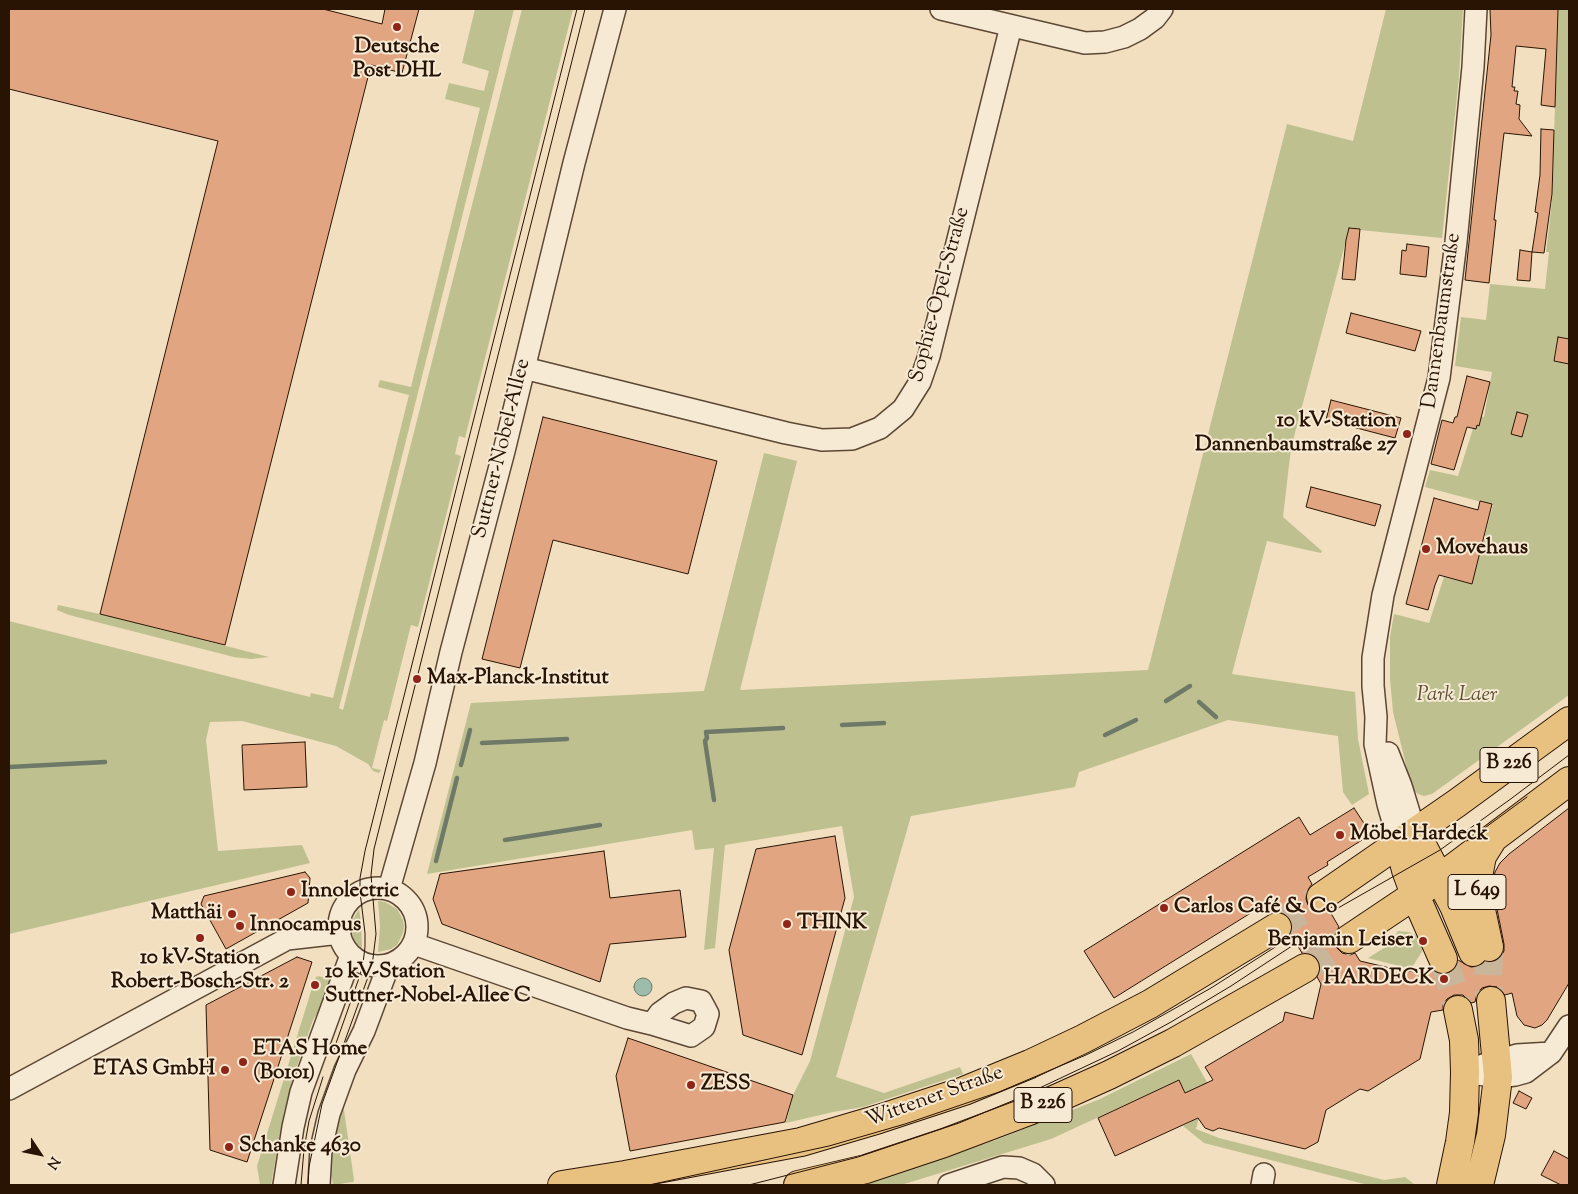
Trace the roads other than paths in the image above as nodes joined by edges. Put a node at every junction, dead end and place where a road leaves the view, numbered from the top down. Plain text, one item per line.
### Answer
1 (615, 9) edge
2 (941, 9) edge
3 (1162, 9) edge
4 (1476, 9) edge
5 (1011, 26) junction
6 (524, 368) junction
7 (1569, 721) edge
8 (1569, 781) edge
9 (1407, 837) junction
10 (1492, 840) junction
11 (1440, 878) junction
12 (389, 889) junction
13 (1415, 895) junction
14 (1320, 897) tunnel mouth
15 (1277, 927) tunnel mouth
16 (340, 933) junction
17 (1349, 939) tunnel mouth
18 (414, 944) junction
19 (351, 955) junction
20 (1442, 959) tunnel mouth
21 (391, 964) junction
22 (1305, 968) tunnel mouth
23 (1491, 1001) tunnel mouth
24 (1458, 1010) tunnel mouth
25 (652, 1024) dead end
26 (1569, 1026) edge
27 (1498, 1069) junction
28 (1465, 1072) junction
29 (9, 1090) edge
30 (284, 1185) edge
31 (319, 1185) edge
32 (562, 1185) edge
33 (798, 1185) edge
34 (949, 1185) edge
35 (1044, 1185) edge
36 (1451, 1185) edge
37 (1479, 1185) edge

1 - 6 street, Suttner-Nobel-Allee
2 - 5 street
3 - 5 street
4 - 9 street, Dannenbaumstraße
5 - 6 street, Sophie-Opel-Straße
6 - 12 street, Suttner-Nobel-Allee
7 - 9 main road, B 226
8 - 10 main road, B 226
9 - 11 main road, L 649
9 - 13 main road, L 649
9 - 14 main road, B 226
10 - 11 main road, B 226
10 - 11 main road, L 649
11 - 13 main road, B 226
12 - 16 street
12 - 18 street
13 - 17 main road, B 226
13 - 20 main road, L 649
15 - 32 main road, Wittener Straße / B 226
16 - 19 street
16 - 29 street
18 - 21 street
18 - 25 street
19 - 21 street
19 - 30 street
21 - 31 street
22 - 33 main road, Wittener Straße / B 226
23 - 27 main road
24 - 28 main road
26 - 27 street
27 - 28 street
27 - 37 main road
28 - 36 main road
34 - 35 street

